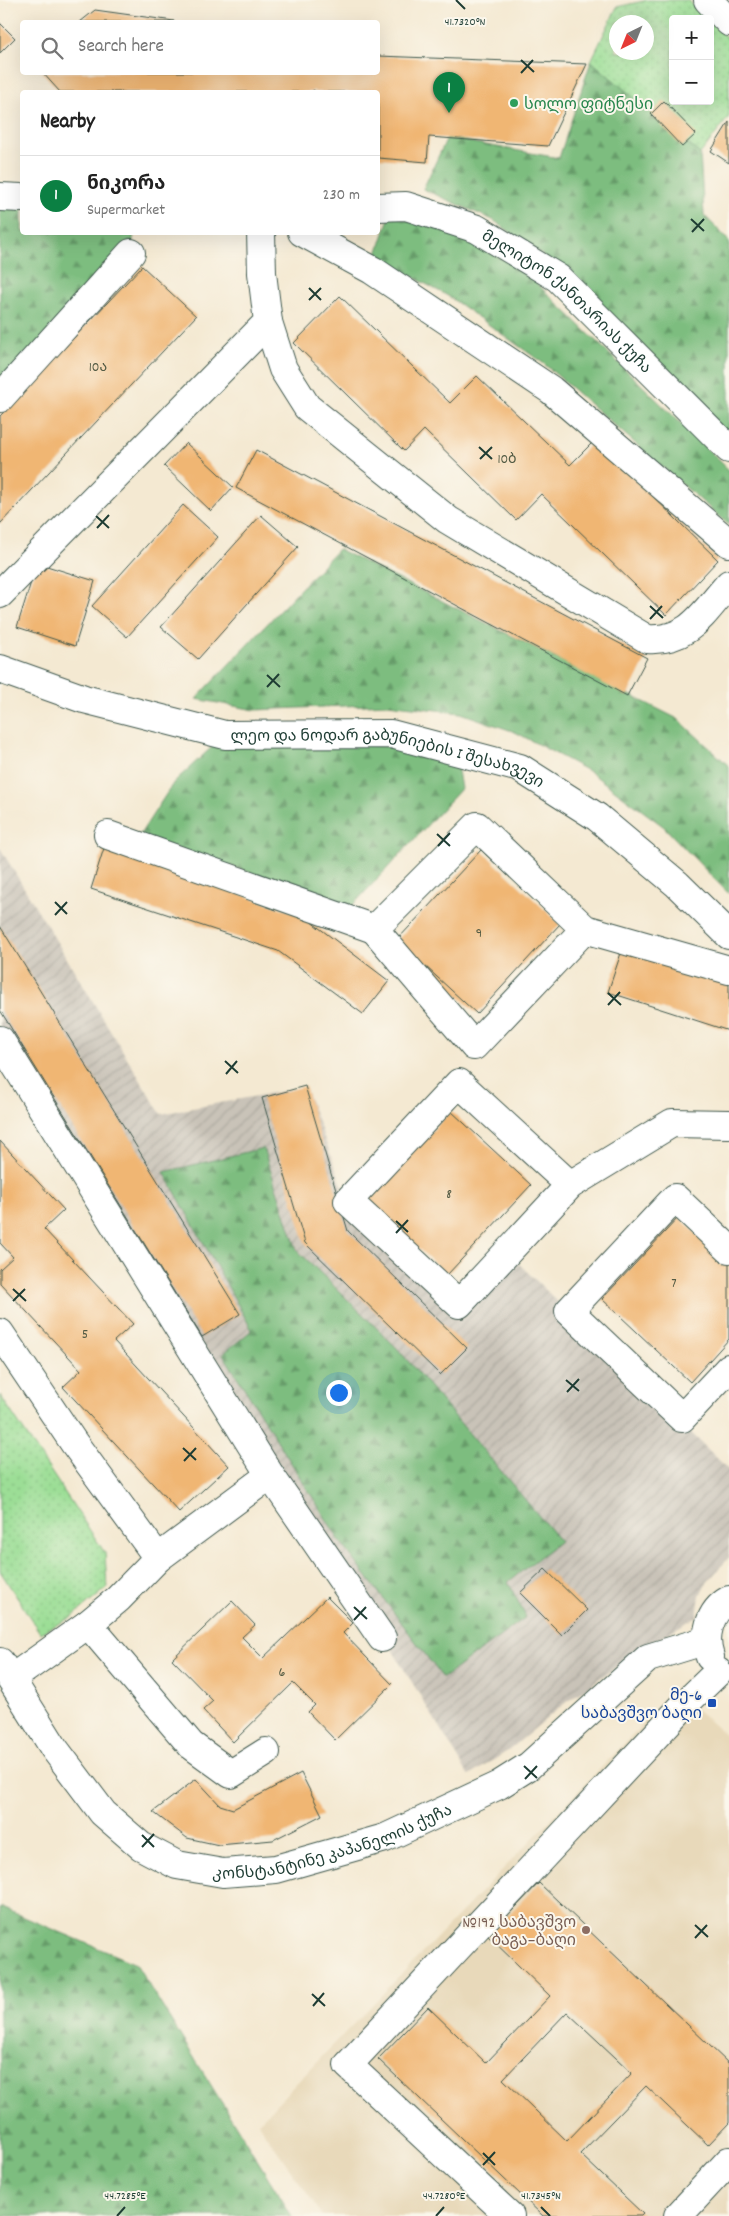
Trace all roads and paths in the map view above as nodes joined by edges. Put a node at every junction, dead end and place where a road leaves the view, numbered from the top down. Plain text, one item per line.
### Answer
1 (708, 0) edge
2 (729, 22) edge
3 (0, 197) edge
4 (20, 198) edge
5 (380, 207) edge
6 (261, 235) edge
7 (308, 235) edge
8 (131, 253) dead end
9 (268, 322) junction
10 (0, 398) edge
11 (729, 449) edge
12 (729, 543) edge
13 (729, 584) edge
14 (0, 594) edge
15 (0, 669) edge
16 (108, 835) dead end
17 (374, 929) junction
18 (585, 929) junction
19 (729, 935) edge
20 (729, 970) edge
21 (0, 1040) edge
22 (729, 1124) edge
23 (570, 1185) junction
24 (729, 1249) edge
25 (0, 1333) edge
26 (729, 1368) edge
27 (270, 1475) junction
28 (158, 1558) junction
29 (729, 1600) edge
30 (88, 1624) junction
31 (382, 1638) dead end
32 (707, 1640) junction
33 (5, 1671) edge
34 (724, 1677) edge
35 (266, 1752) dead end
36 (729, 2161) edge
37 (510, 2216) edge
38 (678, 2216) edge

1 - 2 street
3 - 4 street
5 - 11 street, მელიტონ ქანთარიას ქუჩა
6 - 9 street
7 - 12 street
8 - 10 street
9 - 13 street
9 - 14 street
15 - 19 street, ლეო და ნოდარ გაბუნიების I შესახვევი
16 - 17 street
17 - 18 street
17 - 18 street
18 - 20 street
21 - 27 street
22 - 23 street
23 - 23 street
24 - 26 street
25 - 28 street
27 - 28 street
27 - 31 street
28 - 30 street
29 - 32 street
30 - 33 street
30 - 35 street
32 - 33 street, კონსტანტინე კაპანელის ქუჩა
32 - 34 street
34 - 37 street
36 - 38 street

